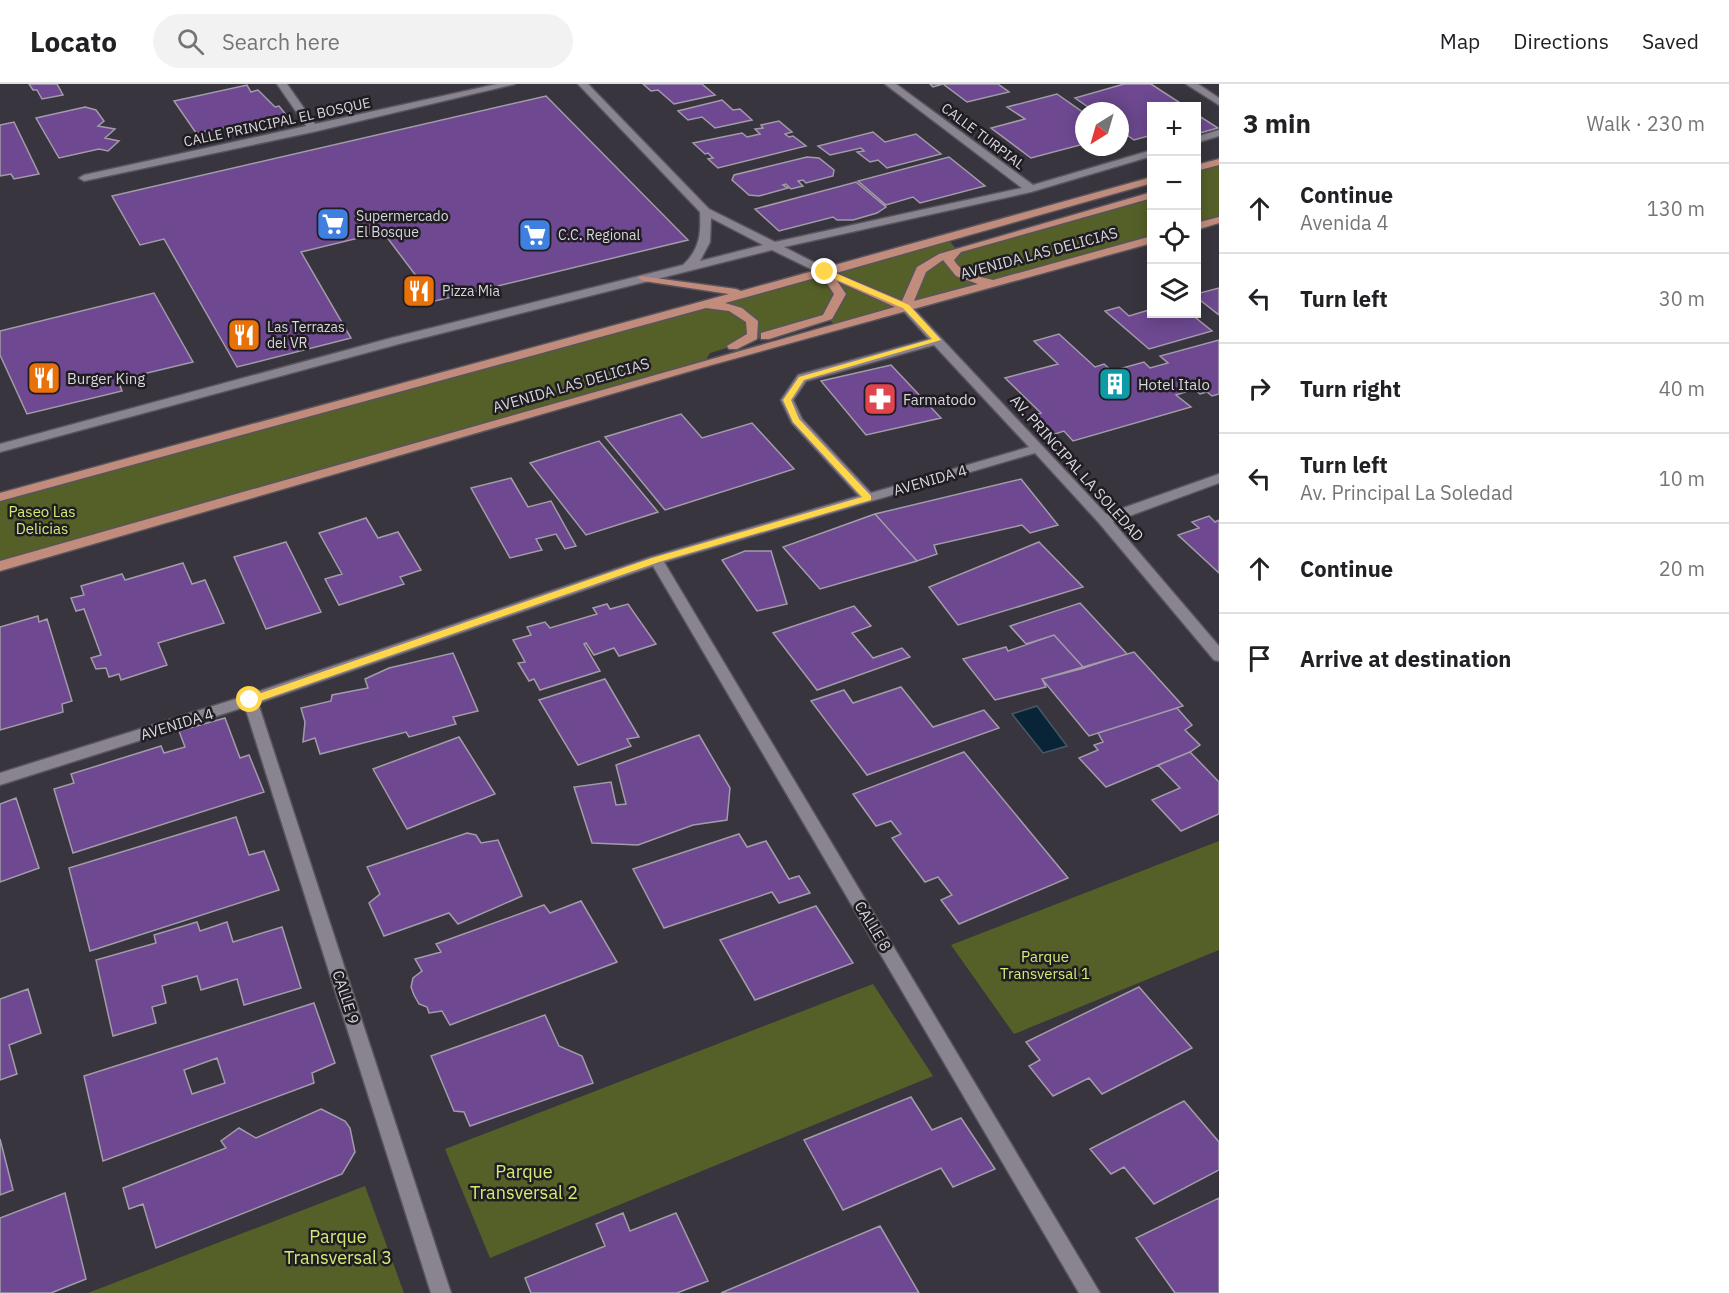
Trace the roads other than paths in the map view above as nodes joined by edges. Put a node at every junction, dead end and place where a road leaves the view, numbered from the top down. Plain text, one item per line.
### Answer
1 (282, 84) edge
2 (510, 84) edge
3 (583, 84) edge
4 (890, 84) edge
5 (1191, 84) edge
6 (1219, 102) edge
7 (313, 129) junction
8 (1219, 133) edge
9 (1201, 139) edge
10 (1147, 154) edge
11 (1219, 162) edge
12 (1201, 167) edge
13 (84, 178) dead end
14 (1147, 181) edge
15 (1031, 189) junction
16 (1147, 196) edge
17 (705, 211) junction
18 (1219, 220) edge
19 (1201, 226) edge
20 (1147, 240) edge
21 (773, 246) junction
22 (957, 250) junction
23 (687, 267) junction
24 (825, 272) junction
25 (644, 278) junction
26 (993, 283) junction
27 (745, 293) junction
28 (906, 307) junction
29 (690, 308) junction
30 (937, 340) junction
31 (733, 346) junction
32 (704, 363) junction
33 (0, 448) edge
34 (1038, 448) junction
35 (1219, 478) edge
36 (0, 497) edge
37 (868, 498) junction
38 (1104, 520) junction
39 (656, 560) junction
40 (0, 566) edge
41 (1219, 656) edge
42 (250, 700) junction
43 (0, 779) edge
44 (441, 1293) edge
45 (1090, 1293) edge

1 - 7 street
2 - 7 street, CALLE PRINCIPAL EL BOSQUE
3 - 17 street
4 - 15 street, CALLE TURPIAL
5 - 6 street
7 - 13 street, CALLE PRINCIPAL EL BOSQUE
8 - 9 street
10 - 15 street
11 - 12 main road
14 - 24 main road
15 - 21 street
16 - 22 main road
17 - 21 street
17 - 23 street
18 - 19 main road
20 - 26 main road, AVENIDA LAS DELICIAS
21 - 23 street
21 - 24 street
22 - 26 main road
22 - 28 main road
23 - 25 street
24 - 27 main road
24 - 28 main road
24 - 31 main road
25 - 27 main road
25 - 33 street
26 - 28 main road, AVENIDA LAS DELICIAS
27 - 29 main road
28 - 30 street, AV. PRINCIPAL LA SOLEDAD
28 - 32 main road, AVENIDA LAS DELICIAS
29 - 31 main road
29 - 36 main road
30 - 34 street, AV. PRINCIPAL LA SOLEDAD
30 - 37 street
31 - 32 main road
32 - 40 main road, AVENIDA LAS DELICIAS
34 - 37 street, AVENIDA 4
34 - 38 street, AV. PRINCIPAL LA SOLEDAD
35 - 38 street
37 - 39 street, AVENIDA 4
38 - 41 street, AV. PRINCIPAL LA SOLEDAD
39 - 42 street, AVENIDA 4
39 - 45 street, CALLE 8
42 - 43 street, AVENIDA 4
42 - 44 street, CALLE 9

